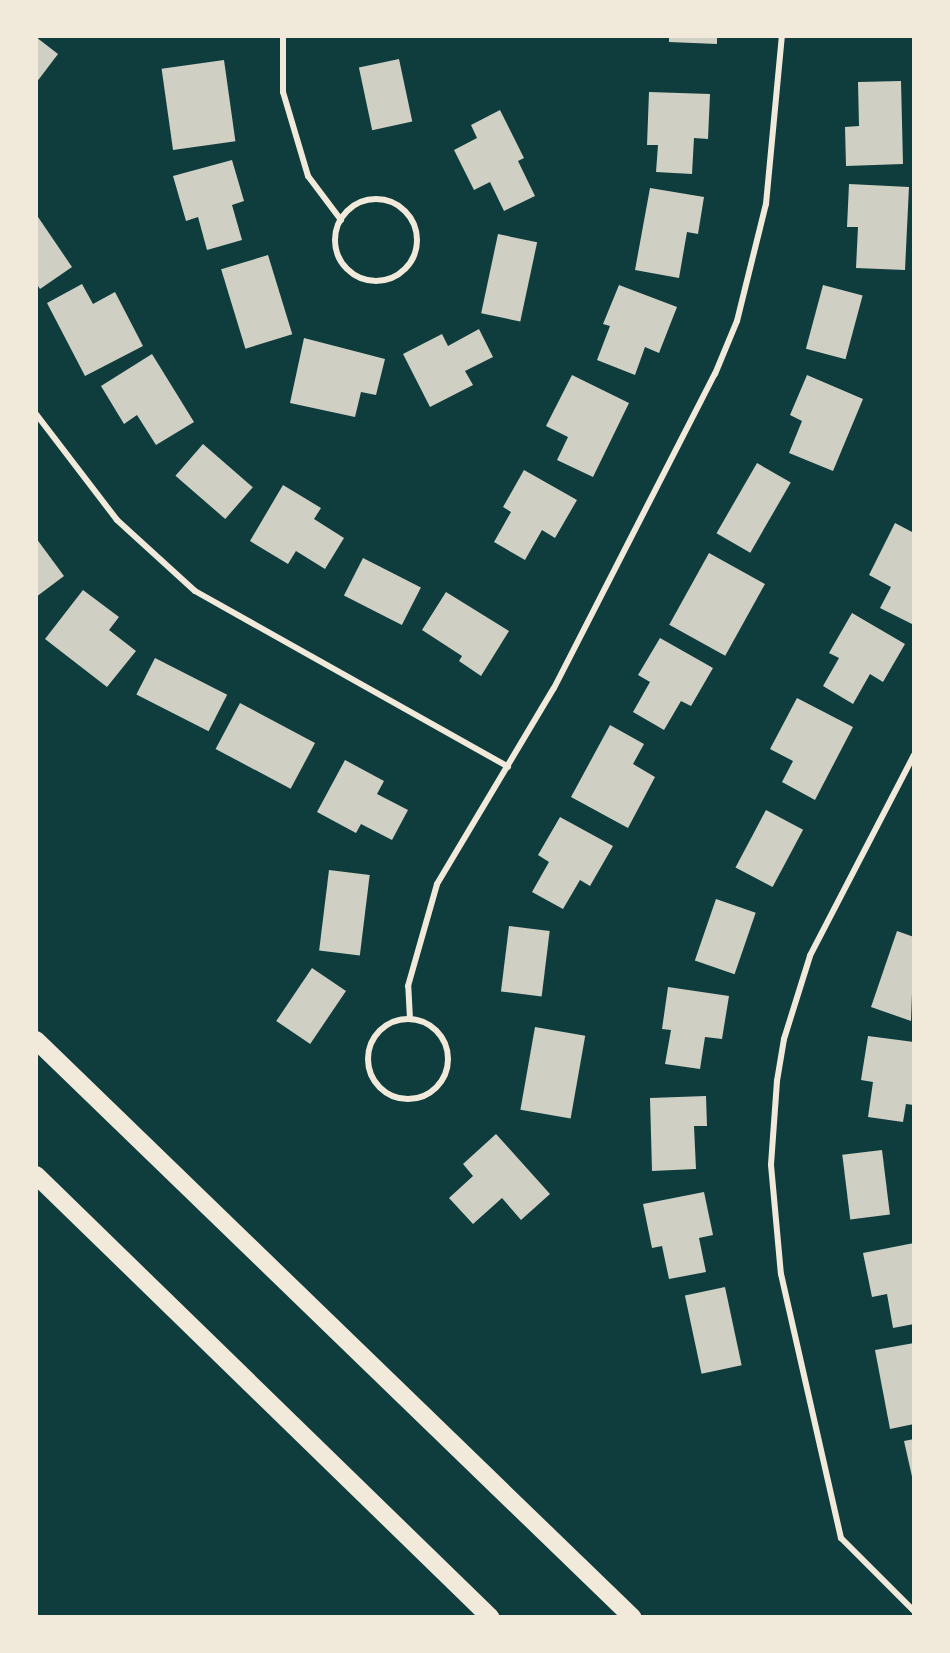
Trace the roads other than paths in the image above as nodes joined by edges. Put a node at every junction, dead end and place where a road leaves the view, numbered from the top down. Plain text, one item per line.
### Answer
1 (283, 36) edge
2 (782, 36) edge
3 (340, 220) junction
4 (36, 414) edge
5 (914, 755) edge
6 (508, 767) junction
7 (410, 1019) junction
8 (36, 1040) edge
9 (36, 1175) edge
10 (914, 1611) edge
11 (490, 1617) edge
12 (632, 1617) edge

1 - 3 street
2 - 6 street
3 - 3 street
4 - 6 street
5 - 10 street
6 - 7 street
7 - 7 street
8 - 12 highway
9 - 11 highway

